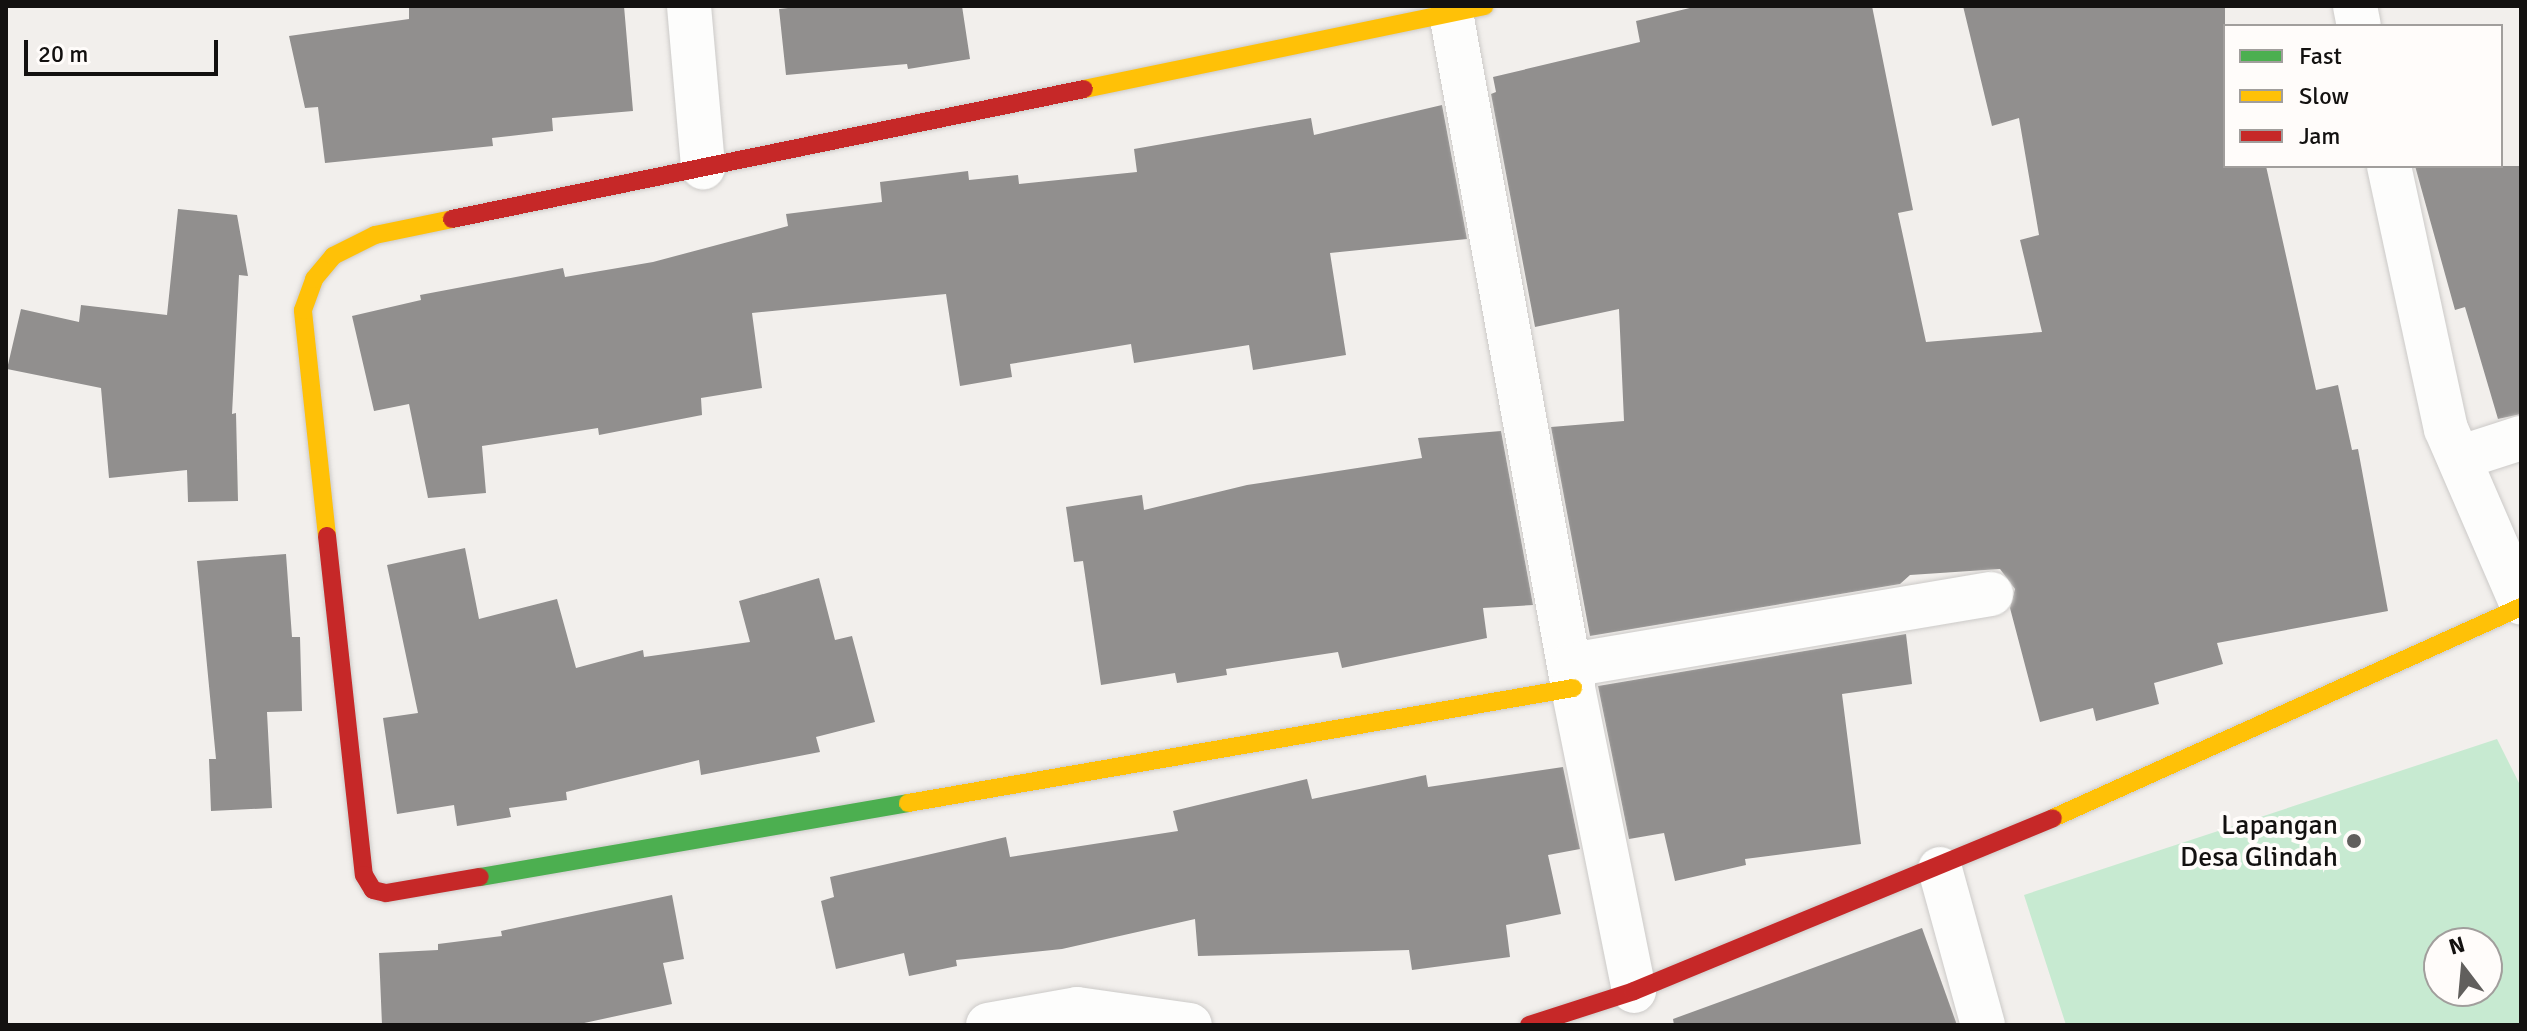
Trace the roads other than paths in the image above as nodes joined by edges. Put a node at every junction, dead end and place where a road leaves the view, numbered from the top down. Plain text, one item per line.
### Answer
1 (689, 6) edge
2 (1468, 10) edge
3 (703, 167) junction
4 (2389, 168) edge
5 (2521, 438) edge
6 (2459, 458) junction
7 (1991, 594) dead end
8 (2521, 605) edge
9 (1572, 677) junction
10 (1940, 869) junction
11 (1634, 991) junction
12 (988, 1025) edge
13 (1190, 1025) edge
14 (1529, 1025) edge
15 (1983, 1025) edge

1 - 3 street
2 - 3 street
2 - 9 street
3 - 9 street
4 - 6 street
5 - 6 street
6 - 8 street
7 - 9 street
8 - 10 street
9 - 11 street
10 - 11 street
10 - 15 street
11 - 14 street
12 - 13 street

